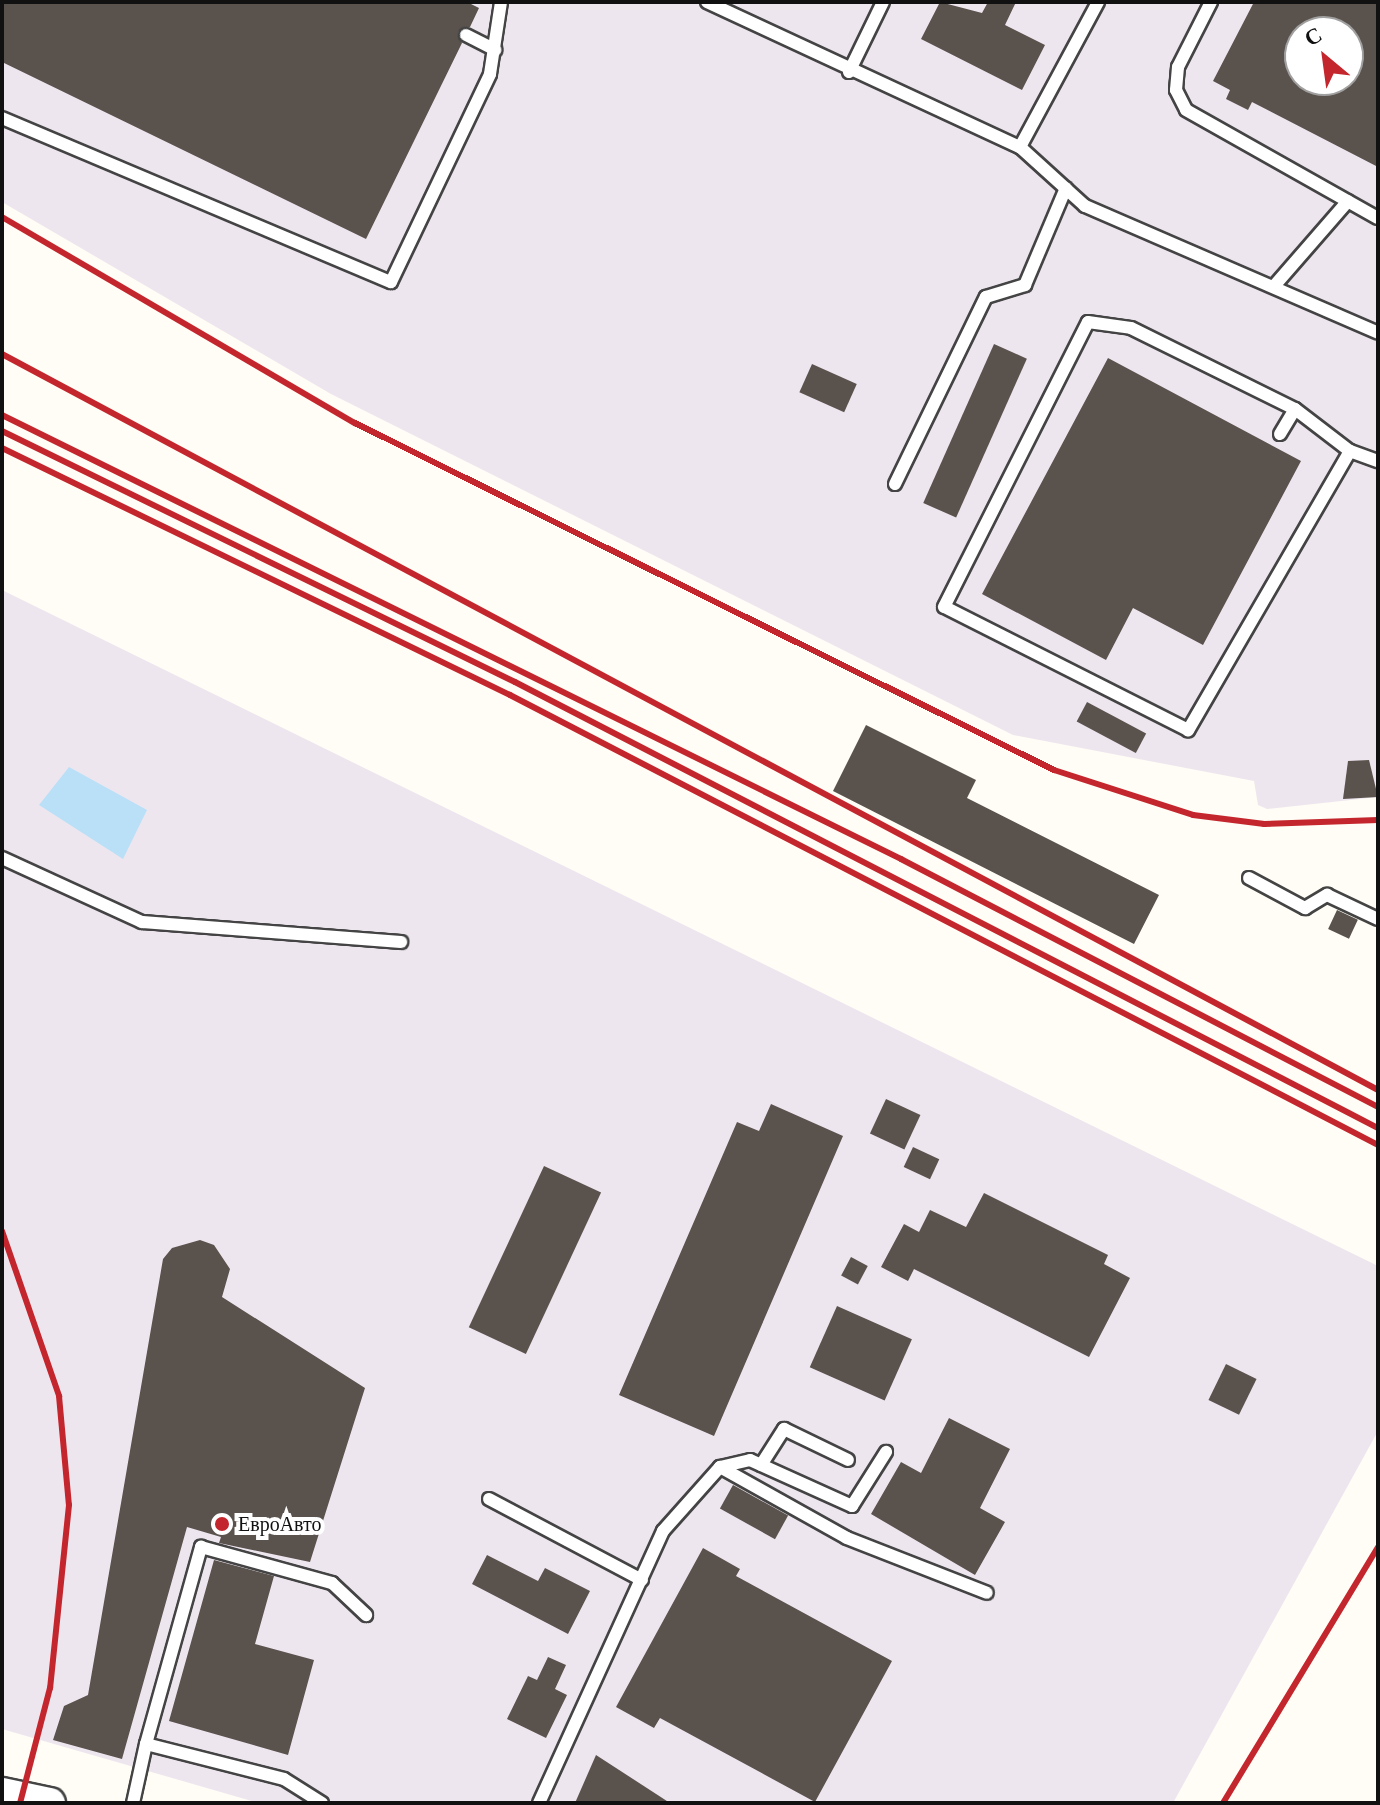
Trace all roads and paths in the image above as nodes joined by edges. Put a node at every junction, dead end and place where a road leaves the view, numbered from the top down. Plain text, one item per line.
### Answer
1 (501, 2) edge
2 (707, 2) edge
3 (883, 2) edge
4 (1098, 2) edge
5 (1211, 2) edge
6 (466, 35) dead end
7 (495, 50) junction
8 (849, 72) junction
9 (2, 118) edge
10 (1020, 147) junction
11 (1066, 188) junction
12 (1348, 201) junction
13 (1378, 218) edge
14 (1275, 285) junction
15 (1378, 333) edge
16 (1295, 409) junction
17 (1280, 434) dead end
18 (1350, 451) junction
19 (1378, 461) edge
20 (895, 484) dead end
21 (2, 858) edge
22 (1249, 878) dead end
23 (1378, 919) edge
24 (401, 942) dead end
25 (886, 1452) dead end
26 (848, 1460) dead end
27 (761, 1465) junction
28 (720, 1467) junction
29 (489, 1499) dead end
30 (642, 1580) junction
31 (987, 1593) dead end
32 (366, 1615) dead end
33 (146, 1744) junction
34 (2, 1793) edge
35 (50, 1803) edge
36 (133, 1803) edge
37 (322, 1803) edge
38 (539, 1803) edge

1 - 7 lane
2 - 8 lane
3 - 8 lane
4 - 10 lane
5 - 12 lane
6 - 7 lane
7 - 9 lane
8 - 10 lane
10 - 11 lane
11 - 14 lane
11 - 20 lane
12 - 13 lane
12 - 14 lane
14 - 15 lane
16 - 17 lane
16 - 18 lane
16 - 18 lane
18 - 19 lane
21 - 24 lane
22 - 23 lane
25 - 27 lane
26 - 27 lane
27 - 28 lane
28 - 30 lane
28 - 31 lane
29 - 30 lane
30 - 38 lane
32 - 33 lane
33 - 36 lane
33 - 37 lane
34 - 35 street

